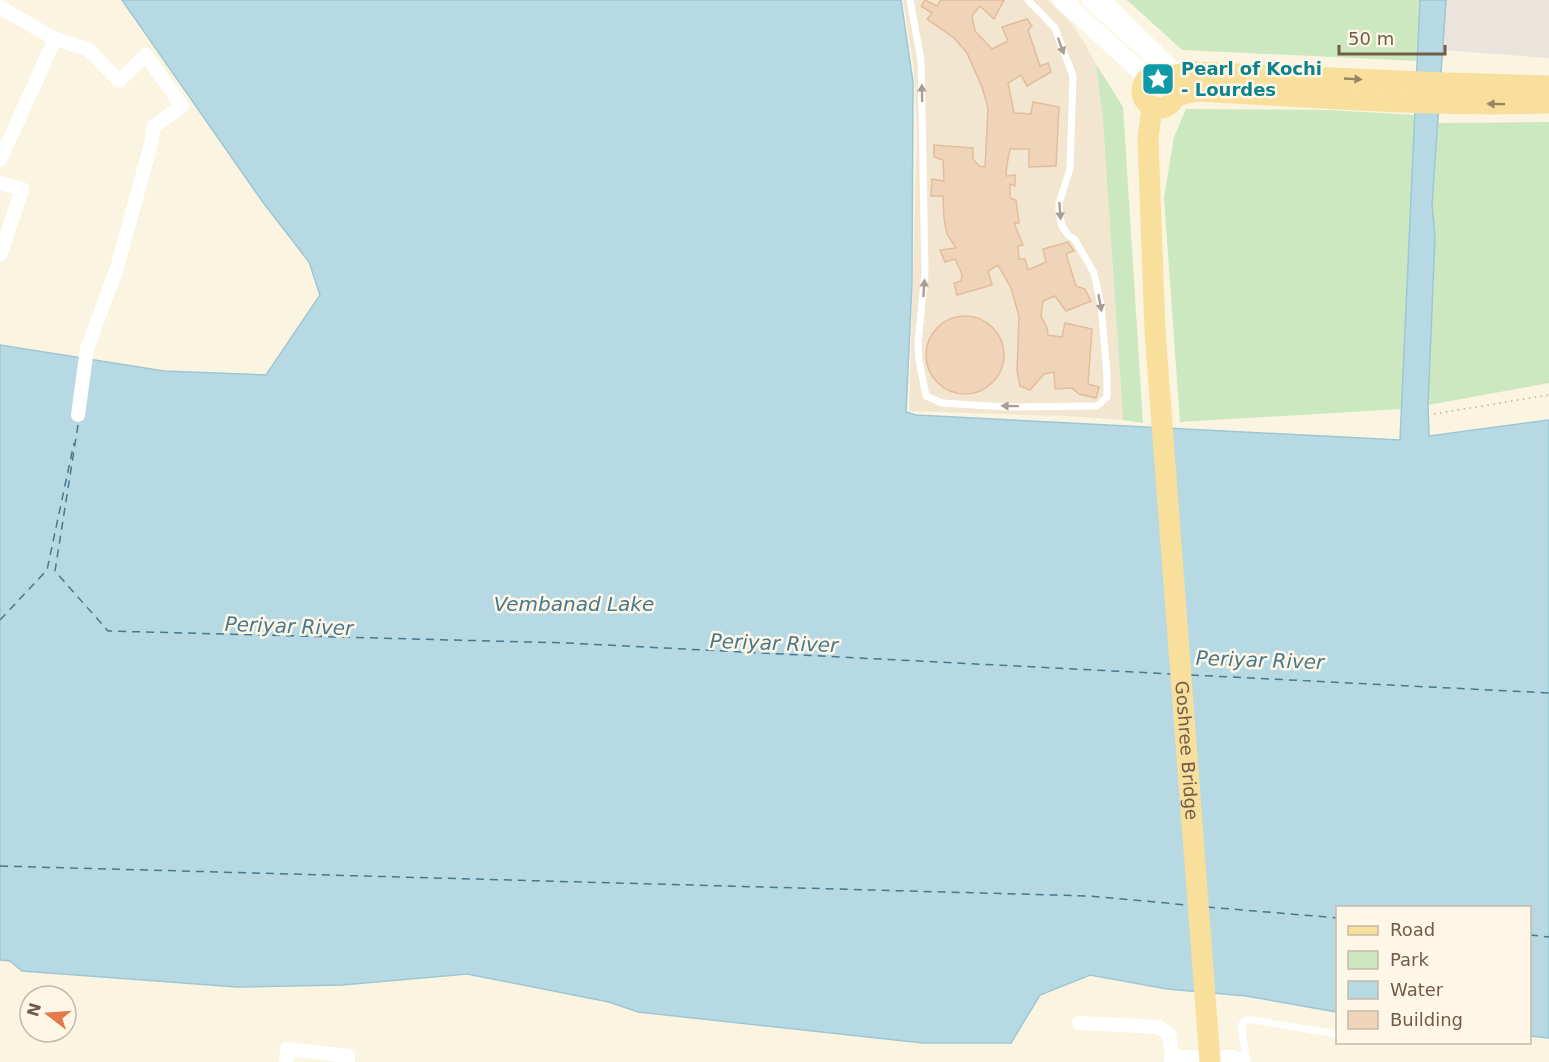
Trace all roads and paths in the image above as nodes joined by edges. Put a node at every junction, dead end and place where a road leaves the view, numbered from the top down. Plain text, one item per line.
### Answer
1 (910, 0) edge
2 (1028, 0) edge
3 (1062, 0) edge
4 (1091, 0) edge
5 (1109, 0) edge
6 (0, 7) edge
7 (55, 39) junction
8 (1163, 84) junction
9 (1549, 86) edge
10 (1444, 93) junction
11 (1549, 103) edge
12 (0, 160) edge
13 (0, 183) edge
14 (0, 255) edge
15 (1549, 395) edge
16 (1434, 414) dead end
17 (78, 415) dead end
18 (1079, 1023) dead end
19 (1336, 1034) edge
20 (1173, 1061) edge
21 (286, 1062) edge
22 (348, 1062) edge
23 (1210, 1062) edge
24 (1240, 1062) edge
25 (1247, 1062) edge

2 -> 1 lane
3 - 8 main road
4 - 8 main road
5 - 8 lane
6 - 7 street
7 - 12 street
7 - 17 street
8 - 10 main road
8 - 23 main road, Goshree Bridge
9 - 10 main road
11 -> 10 main road
13 - 14 street
15 - 16 path
18 - 20 street
19 - 25 lane
20 - 24 main road
21 - 22 street

